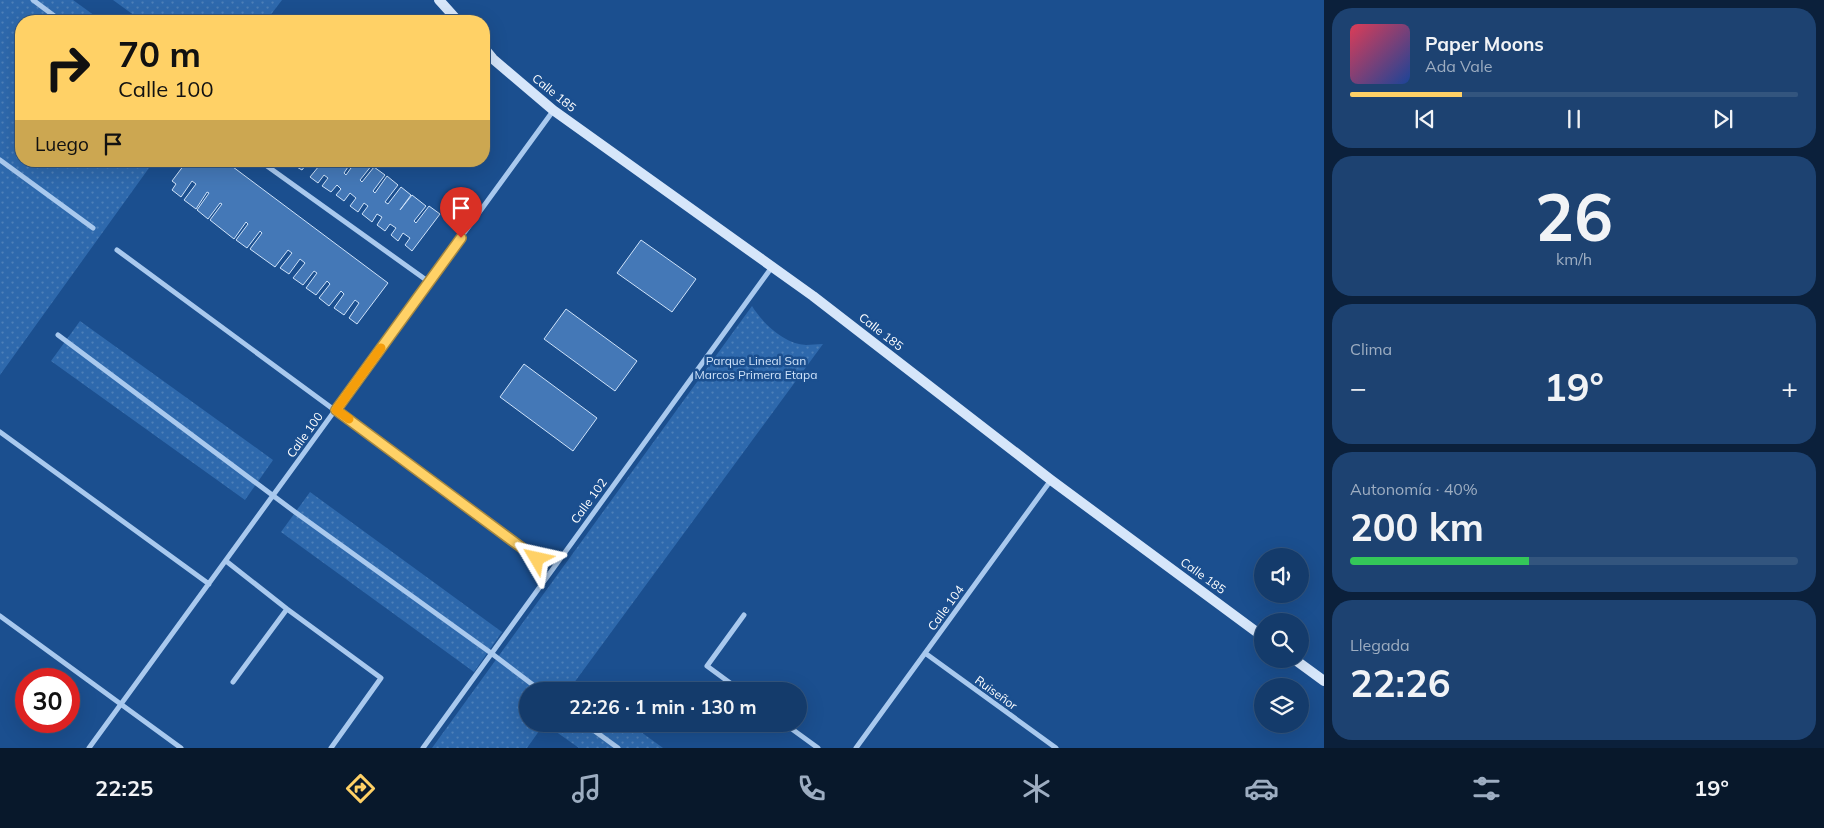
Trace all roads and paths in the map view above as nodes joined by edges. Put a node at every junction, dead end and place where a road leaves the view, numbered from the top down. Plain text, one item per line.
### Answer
1 (33, 0) edge
2 (439, 0) edge
3 (53, 15) edge
4 (453, 15) edge
5 (490, 55) edge
6 (554, 110) junction
7 (0, 160) edge
8 (268, 167) edge
9 (94, 228) dead end
10 (117, 250) dead end
11 (772, 266) junction
12 (429, 282) junction
13 (58, 335) dead end
14 (336, 410) junction
15 (0, 432) edge
16 (1051, 480) junction
17 (273, 496) junction
18 (537, 559) dead end
19 (226, 561) junction
20 (209, 584) junction
21 (288, 609) junction
22 (0, 616) edge
23 (744, 616) dead end
24 (1254, 630) edge
25 (491, 653) junction
26 (925, 653) junction
27 (1306, 668) edge
28 (1324, 681) edge
29 (233, 682) dead end
30 (529, 682) edge
31 (729, 682) edge
32 (121, 704) junction
33 (596, 732) edge
34 (796, 732) edge
35 (89, 748) edge
36 (181, 748) edge
37 (331, 748) edge
38 (423, 748) edge
39 (618, 748) edge
40 (818, 748) edge
41 (856, 748) edge
42 (1056, 748) edge

1 - 3 street
2 - 4 street
5 - 6 street, Calle 185
6 - 11 street, Calle 185
6 - 12 street, Calle 100
7 - 9 street
8 - 12 street
10 - 14 street
11 - 16 street, Calle 185
11 - 25 street, Calle 102
12 - 14 street, Calle 100
13 - 17 street
14 - 17 street, Calle 100
14 - 18 street
15 - 20 street
16 - 24 street, Calle 185
16 - 26 street, Calle 104
17 - 19 street, Calle 100
17 - 25 street
19 - 20 street, Calle 100
19 - 21 street
20 - 32 street, Calle 100
21 - 29 street
21 - 37 street
22 - 32 street
23 - 31 street
25 - 30 street
25 - 38 street, Calle 102
26 - 41 street, Calle 104
26 - 42 street, Ruiseñor
27 - 28 street
32 - 35 street, Calle 100
32 - 36 street
33 - 39 street
34 - 40 street

